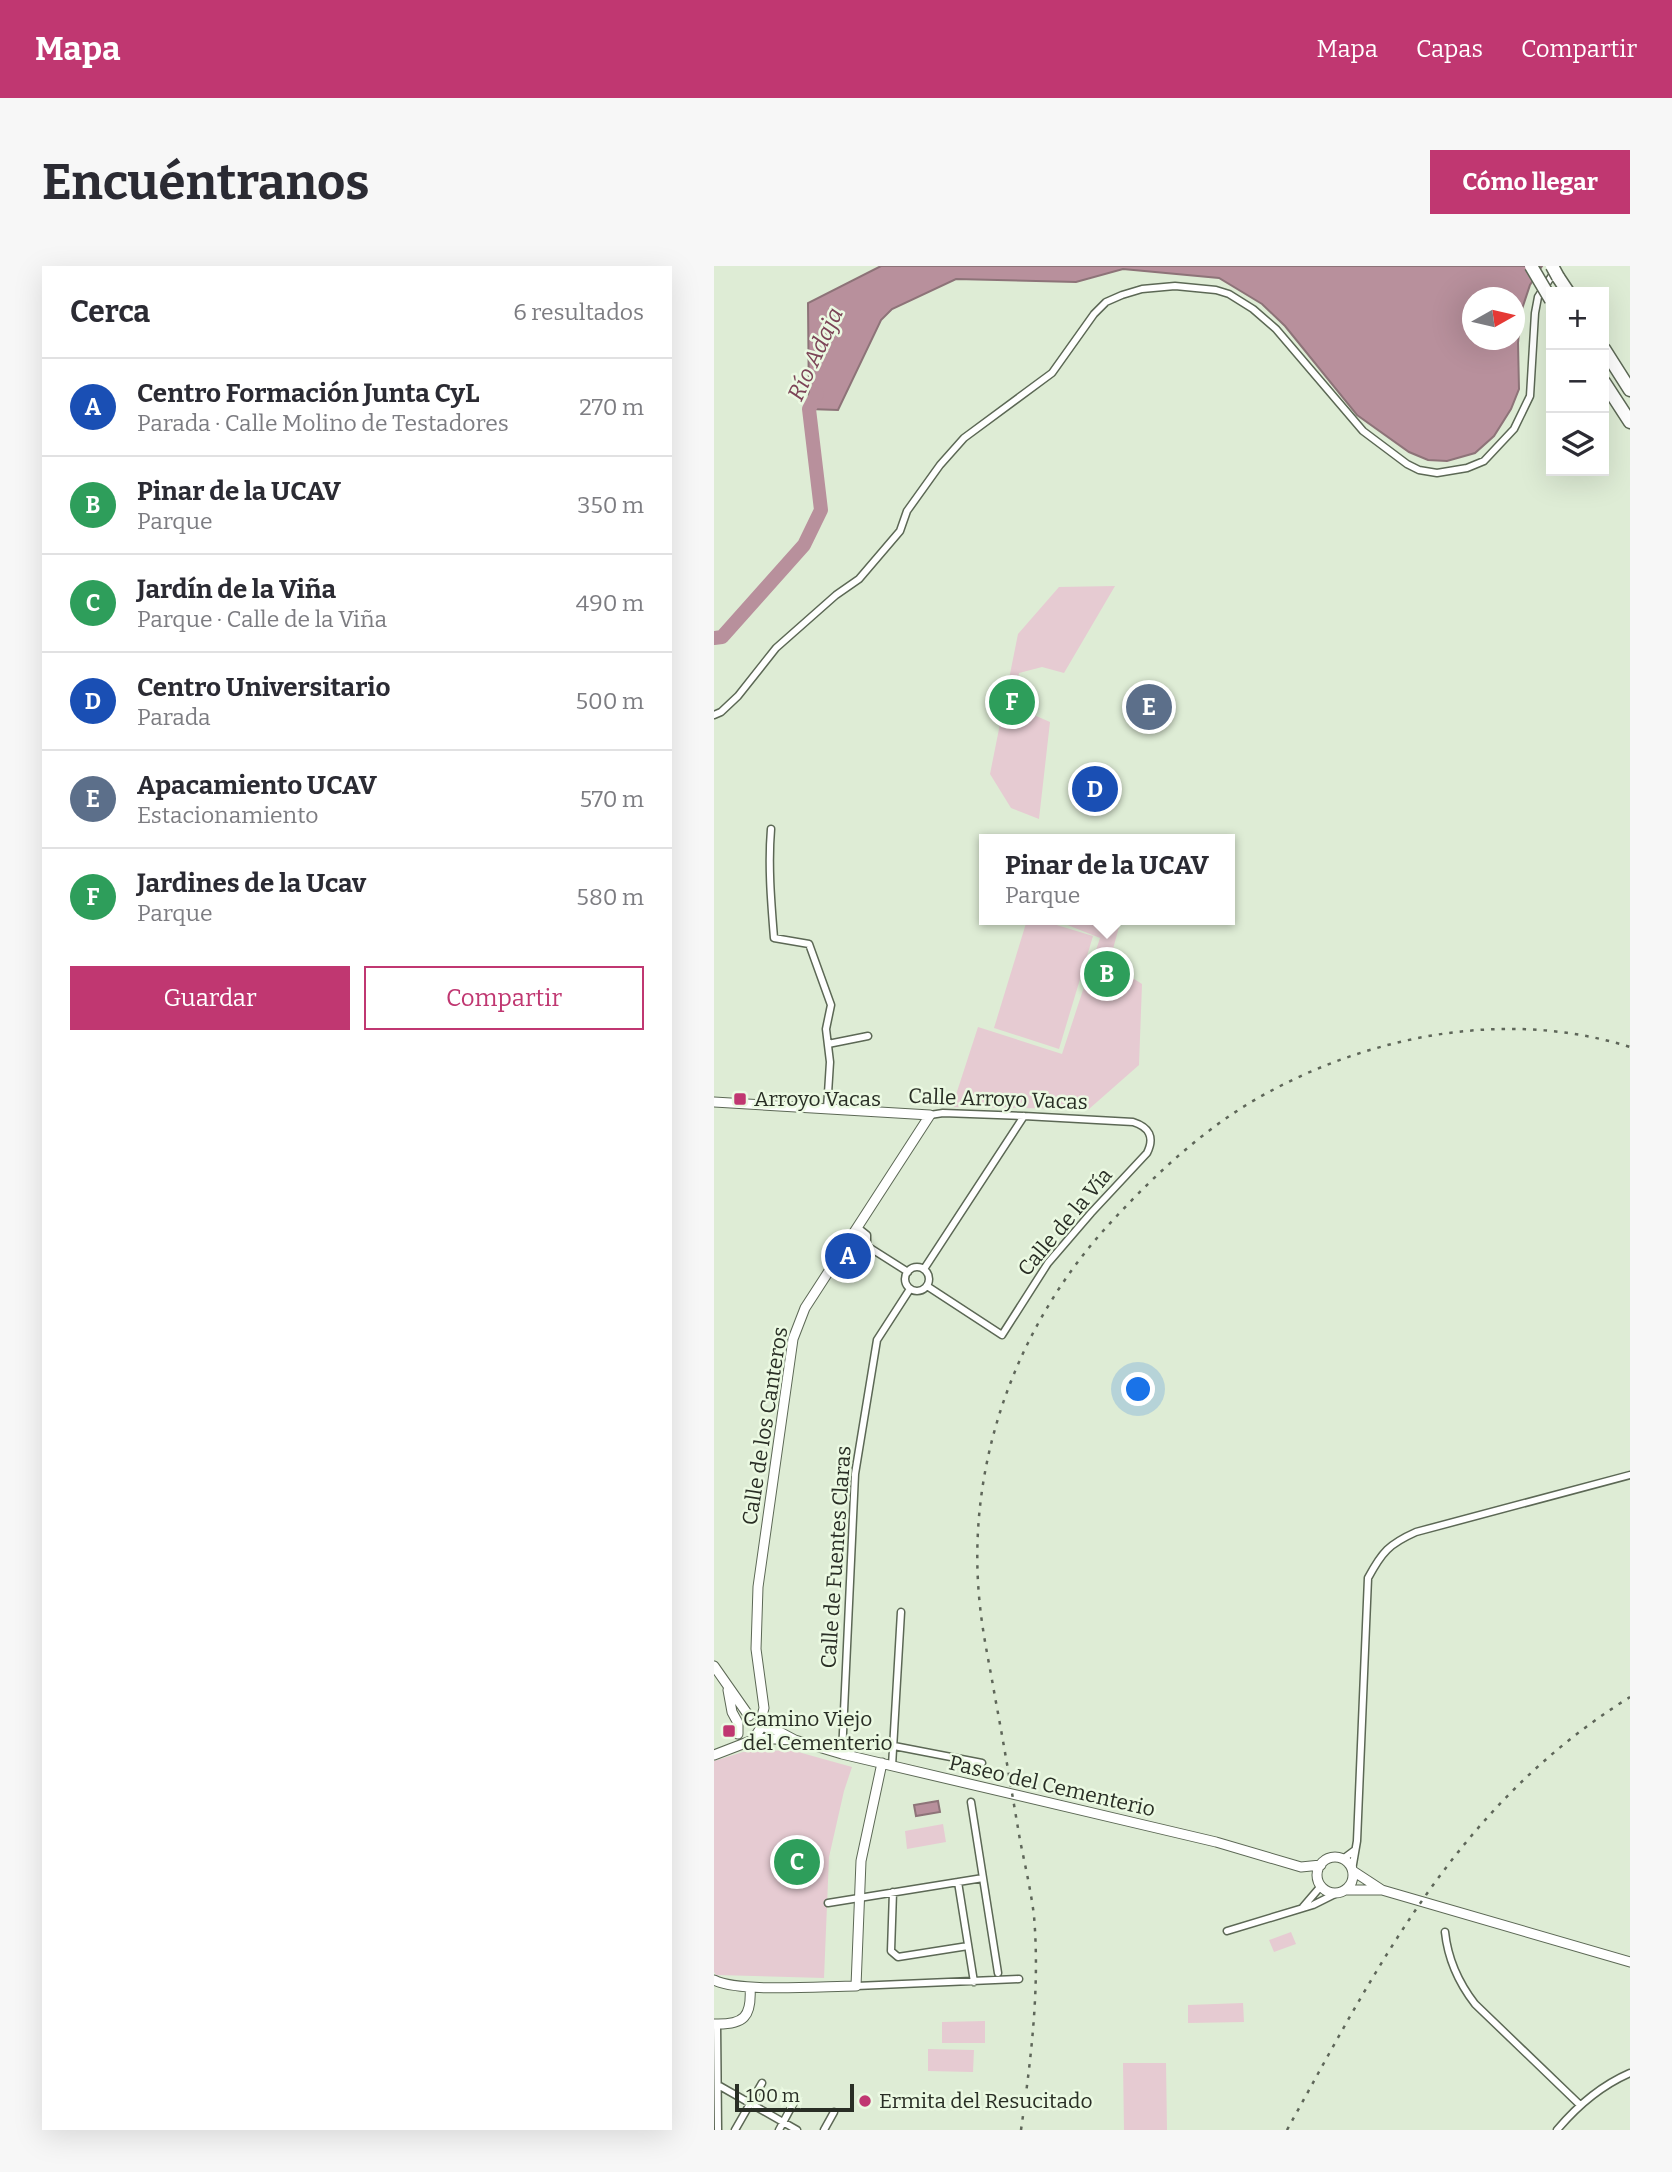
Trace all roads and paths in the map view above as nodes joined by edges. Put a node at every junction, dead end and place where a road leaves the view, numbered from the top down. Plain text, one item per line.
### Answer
1 (1531, 266) edge
2 (1556, 270) edge
3 (1565, 287) edge
4 (1546, 292) edge
5 (1605, 350) edge
6 (1609, 390) edge
7 (1630, 390) edge
8 (1630, 422) edge
9 (714, 715) edge
10 (771, 829) dead end
11 (868, 1036) dead end
12 (828, 1044) junction
13 (714, 1102) edge
14 (827, 1109) junction
15 (930, 1115) junction
16 (1024, 1116) junction
17 (1150, 1133) joint
18 (857, 1227) junction
19 (845, 1246) junction
20 (867, 1246) junction
21 (923, 1269) junction
22 (908, 1272) junction
23 (927, 1286) junction
24 (910, 1289) junction
25 (1630, 1475) edge
26 (901, 1612) dead end
27 (714, 1666) edge
28 (727, 1688) junction
29 (762, 1696) junction
30 (750, 1716) junction
31 (738, 1723) junction
32 (760, 1725) junction
33 (738, 1734) junction
34 (753, 1739) junction
35 (795, 1740) junction
36 (894, 1746) junction
37 (724, 1751) junction
38 (842, 1754) junction
39 (714, 1755) edge
40 (882, 1763) junction
41 (982, 1763) dead end
42 (892, 1766) junction
43 (971, 1802) dead end
44 (1355, 1850) junction
45 (1343, 1860) junction
46 (1321, 1865) junction
47 (1301, 1867) junction
48 (1352, 1871) junction
49 (983, 1878) junction
50 (958, 1882) junction
51 (1319, 1883) junction
52 (1382, 1890) junction
53 (893, 1892) junction
54 (1341, 1892) junction
55 (858, 1898) junction
56 (828, 1903) dead end
57 (1301, 1909) junction
58 (1227, 1931) dead end
59 (1445, 1932) dead end
60 (968, 1946) junction
61 (1630, 1962) edge
62 (998, 1973) dead end
63 (1019, 1979) dead end
64 (714, 1980) edge
65 (974, 1982) junction
66 (856, 1986) junction
67 (750, 1987) junction
68 (716, 2024) edge
69 (1630, 2073) edge
70 (762, 2083) dead end
71 (718, 2085) junction
72 (794, 2102) dead end
73 (750, 2103) junction
74 (1579, 2104) junction
75 (834, 2112) dead end
76 (783, 2122) junction
77 (718, 2130) edge
78 (735, 2130) edge
79 (779, 2130) edge
80 (797, 2130) edge
81 (824, 2130) edge
82 (1557, 2130) edge

1 - 4 highway, bridge
2 - 3 highway
2 - 9 street
5 - 7 highway
6 - 8 highway
10 - 12 street
11 - 12 street
12 - 14 street
13 - 14 street, Calle Arroyo Vacas
14 - 15 street, Calle Arroyo Vacas
15 - 16 street, Calle Arroyo Vacas
15 - 18 street, Calle de los Canteros
16 - 17 street, Calle Arroyo Vacas
16 - 21 street
17 - 23 street, Calle de la Vía
18 - 19 street, Calle de los Canteros
18 - 20 street
19 - 20 street
19 - 29 street, Calle de los Canteros
20 - 22 street
21 - 22 street
21 - 23 street
22 - 24 street
23 - 24 street
24 - 38 street, Calle de Fuentes Claras
25 - 44 street
26 - 36 street
27 - 28 street
28 - 30 street
28 - 31 street
29 - 30 street
29 - 32 street, Calle de los Canteros
30 - 31 street
30 - 32 street
31 - 33 street
32 - 34 street
32 - 35 street, Paseo del Cementerio
33 - 34 street
33 - 37 street, Paseo del Cementerio
34 - 35 street, Paseo del Cementerio
34 - 37 street, Paseo del Cementerio
35 - 38 street, Paseo del Cementerio
36 - 41 street
36 - 42 street
37 - 39 street, Paseo del Cementerio
38 - 40 street, Paseo del Cementerio
40 - 42 street, Paseo del Cementerio
40 - 55 street
42 - 47 street, Paseo del Cementerio
43 - 49 street
44 - 45 street
44 - 48 street
45 - 46 street
45 - 48 street
46 - 47 street, Paseo del Cementerio
46 - 51 street
47 - 51 street, Paseo del Cementerio
48 - 52 street
48 - 54 street
49 - 50 street
49 - 62 street
50 - 53 street
50 - 60 street
51 - 54 street
51 - 57 street
52 - 54 street
52 - 61 street
53 - 55 street
53 - 60 street
54 - 57 street
55 - 56 street
55 - 66 street
57 - 58 street
59 - 74 street
60 - 65 street
63 - 65 street
64 - 67 street
65 - 66 street
66 - 67 street
67 - 68 street
68 - 71 street
69 - 74 street
70 - 73 street
71 - 73 street
71 - 77 street
72 - 76 street
73 - 76 street
73 - 78 street
74 - 82 street
75 - 81 street
76 - 79 street
76 - 80 street

